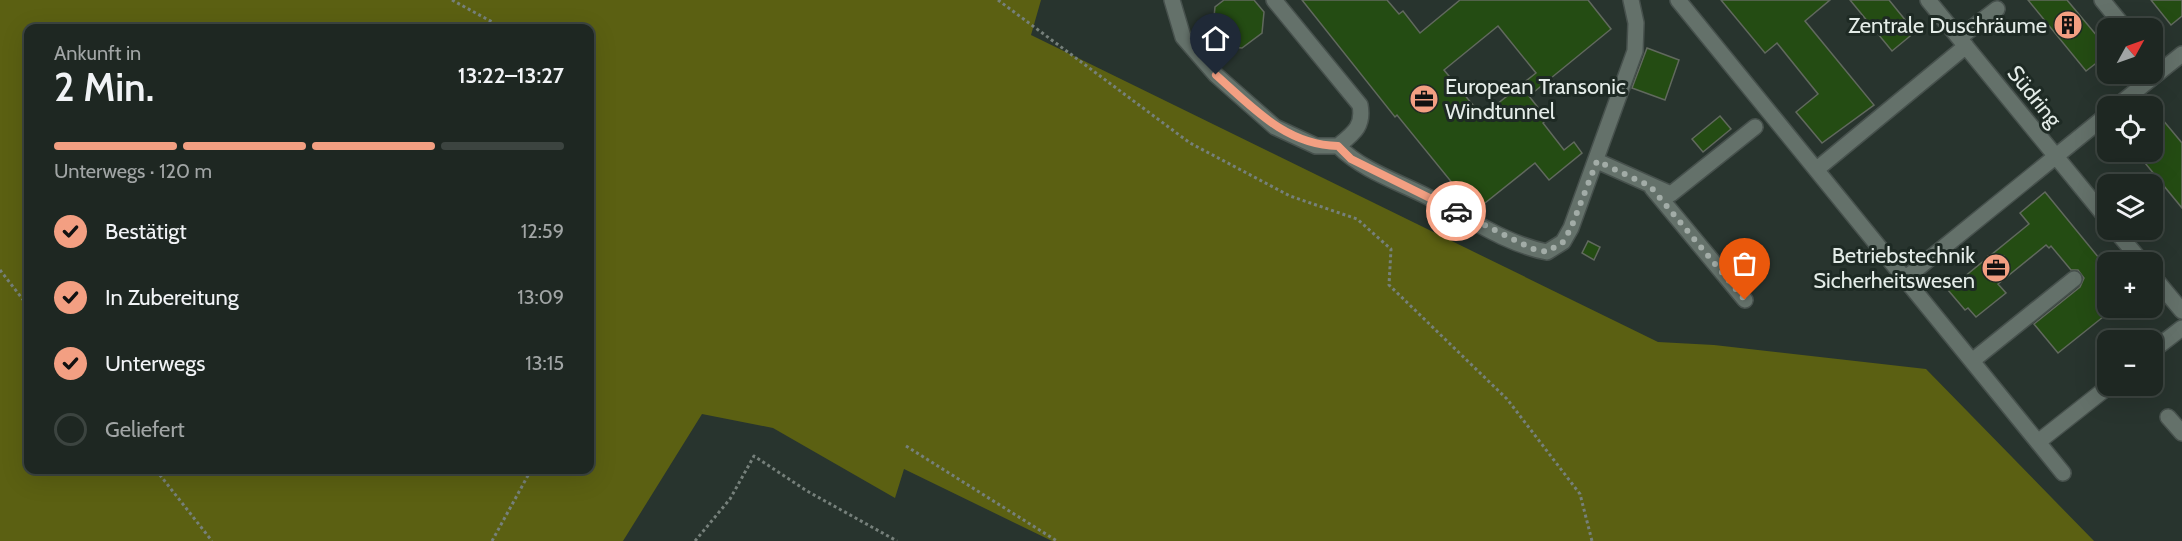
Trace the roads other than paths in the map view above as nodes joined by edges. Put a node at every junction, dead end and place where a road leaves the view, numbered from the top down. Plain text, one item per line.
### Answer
1 (1172, 0) edge
2 (1274, 0) edge
3 (1631, 0) edge
4 (1678, 0) edge
5 (1928, 0) edge
6 (2102, 0) edge
7 (1996, 9) dead end
8 (2117, 18) edge
9 (1963, 42) junction
10 (2182, 54) edge
11 (2163, 63) edge
12 (2138, 84) edge
13 (2127, 96) edge
14 (2097, 123) edge
15 (1755, 127) dead end
16 (1338, 146) junction
17 (2056, 156) junction
18 (1597, 161) junction
19 (1817, 169) junction
20 (1650, 186) junction
21 (2097, 206) edge
22 (2123, 240) edge
23 (2134, 252) edge
24 (1906, 277) junction
25 (2074, 279) dead end
26 (2163, 288) edge
27 (1745, 300) dead end
28 (2182, 311) edge
29 (2182, 328) edge
30 (2163, 343) edge
31 (1972, 361) junction
32 (2097, 395) edge
33 (2168, 417) dead end
34 (2182, 432) edge
35 (2038, 442) junction
36 (2063, 473) dead end

1 - 16 lane
2 - 16 lane
3 - 18 lane
4 - 19 lane
5 - 9 lane, Südring
6 - 8 lane
7 - 9 lane
9 - 17 lane, Südring
9 - 19 lane
10 - 11 lane
12 - 13 lane
14 - 17 lane
15 - 20 lane
16 - 18 lane
17 - 21 lane, Südring
17 - 24 lane
18 - 20 lane
19 - 24 lane
20 - 27 lane
22 - 23 lane
24 - 31 lane
25 - 31 lane
26 - 28 lane
29 - 30 lane
31 - 35 lane
32 - 35 lane
33 - 34 lane
35 - 36 lane

